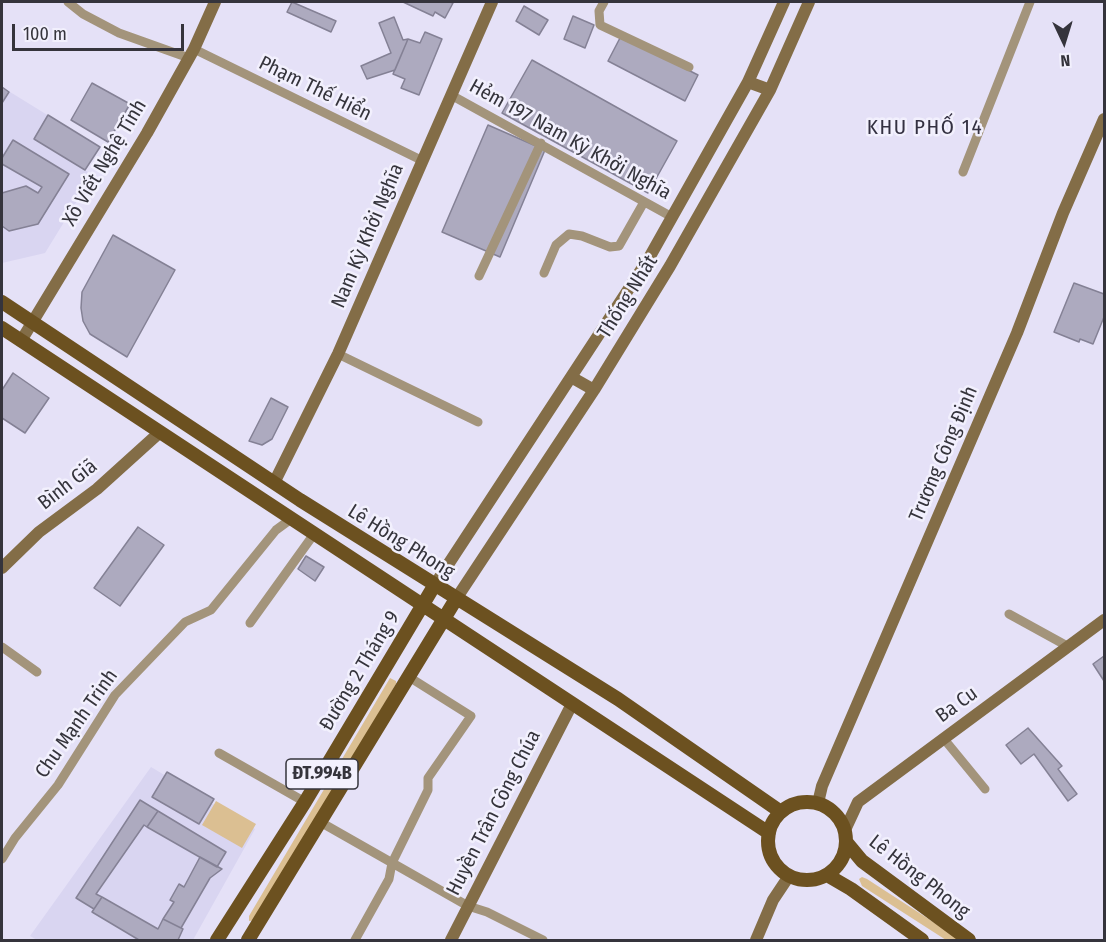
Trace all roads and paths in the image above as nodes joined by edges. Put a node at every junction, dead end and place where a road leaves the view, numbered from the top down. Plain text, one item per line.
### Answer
1 (68, 2) edge
2 (215, 2) edge
3 (492, 2) edge
4 (604, 2) edge
5 (784, 2) edge
6 (809, 2) edge
7 (1030, 2) edge
8 (192, 53) junction
9 (689, 67) dead end
10 (748, 82) junction
11 (770, 90) junction
12 (451, 95) junction
13 (1104, 118) edge
14 (541, 143) junction
15 (421, 160) junction
16 (963, 172) dead end
17 (644, 201) junction
18 (672, 217) junction
19 (544, 273) dead end
20 (478, 276) dead end
21 (2, 302) edge
22 (33, 322) junction
23 (2, 328) edge
24 (21, 341) junction
25 (338, 354) junction
26 (571, 377) junction
27 (594, 390) junction
28 (478, 422) dead end
29 (159, 433) junction
30 (274, 483) junction
31 (300, 500) junction
32 (265, 502) junction
33 (291, 519) junction
34 (314, 534) junction
35 (2, 568) edge
36 (434, 586) junction
37 (456, 599) junction
38 (423, 606) junction
39 (1009, 614) dead end
40 (443, 619) junction
41 (1104, 620) edge
42 (250, 623) dead end
43 (2, 647) edge
44 (1069, 647) junction
45 (37, 672) dead end
46 (409, 677) junction
47 (572, 704) junction
48 (944, 739) junction
49 (219, 753) dead end
50 (985, 789) dead end
51 (305, 802) junction
52 (818, 803) junction
53 (781, 812) junction
54 (322, 823) junction
55 (769, 833) junction
56 (846, 836) junction
57 (2, 859) edge
58 (392, 863) junction
59 (827, 875) junction
60 (789, 876) junction
61 (468, 906) junction
62 (217, 940) edge
63 (248, 940) edge
64 (355, 940) edge
65 (451, 940) edge
66 (543, 940) edge
67 (756, 940) edge
68 (922, 940) edge
69 (969, 940) edge

1 - 8 street, Phạm Thế Hiển
2 - 8 main road, Xô Viết Nghệ Tĩnh
3 - 12 main road, Nam Kỳ Khởi Nghĩa
4 - 9 street
5 - 10 main road, Thống Nhất
6 - 11 main road, Thống Nhất
7 - 16 street
8 - 15 street, Phạm Thế Hiển
8 - 22 main road, Xô Viết Nghệ Tĩnh
10 - 11 main road
10 - 18 main road, Thống Nhất
11 - 27 main road, Thống Nhất
12 - 14 street, Hẻm 197 Nam Kỳ Khởi Nghĩa
12 - 15 main road, Nam Kỳ Khởi Nghĩa
13 - 52 main road, Trương Công Định
14 - 17 street, Hẻm 197 Nam Kỳ Khởi Nghĩa
14 - 20 street
15 - 25 main road, Nam Kỳ Khởi Nghĩa
17 - 18 street, Hẻm 197 Nam Kỳ Khởi Nghĩa
17 - 19 street
18 - 26 main road, Thống Nhất
21 - 22 main road, Lê Hồng Phong
22 - 24 main road, Xô Viết Nghệ Tĩnh
22 - 30 main road, Lê Hồng Phong
23 - 24 main road, Lê Hồng Phong
24 - 29 main road, Lê Hồng Phong
25 - 28 street
25 - 30 main road, Nam Kỳ Khởi Nghĩa
26 - 27 main road
26 - 36 main road, Thống Nhất
27 - 37 main road, Thống Nhất
29 - 32 main road, Lê Hồng Phong
29 - 35 main road, Bình Giã
30 - 31 main road, Lê Hồng Phong
30 - 32 main road
31 - 33 main road
31 - 36 main road, Lê Hồng Phong
32 - 33 main road, Lê Hồng Phong
33 - 34 main road, Lê Hồng Phong
33 - 57 street, Chu Mạnh Trinh
34 - 38 main road, Lê Hồng Phong
34 - 42 street
36 - 37 main road, Lê Hồng Phong
36 - 38 main road, Đường 2 Tháng 9
37 - 40 main road
37 - 53 main road, Lê Hồng Phong
38 - 40 main road, Lê Hồng Phong
38 - 51 main road, Đường 2 Tháng 9 / ĐT.994B
39 - 44 street
40 - 46 main road, ĐT.994B
40 - 47 main road, Lê Hồng Phong
41 - 44 main road, Ba Cu
43 - 45 street
44 - 48 main road, Ba Cu
46 - 54 main road, ĐT.994B
46 - 58 street
47 - 55 main road, Lê Hồng Phong
47 - 61 main road, Huyền Trân Công Chúa
48 - 50 street
48 - 56 main road, Ba Cu
49 - 51 street
51 - 62 main road, Đường 2 Tháng 9 / ĐT.994B
52 - 53 main road
52 - 56 main road
53 - 55 main road
54 - 58 street
54 - 63 main road, ĐT.994B
55 - 60 main road
56 - 59 main road
56 - 69 main road, Lê Hồng Phong
58 - 61 street
58 - 64 street
59 - 60 main road
59 - 68 main road
60 - 67 main road
61 - 65 main road, Huyền Trân Công Chúa
61 - 66 street

